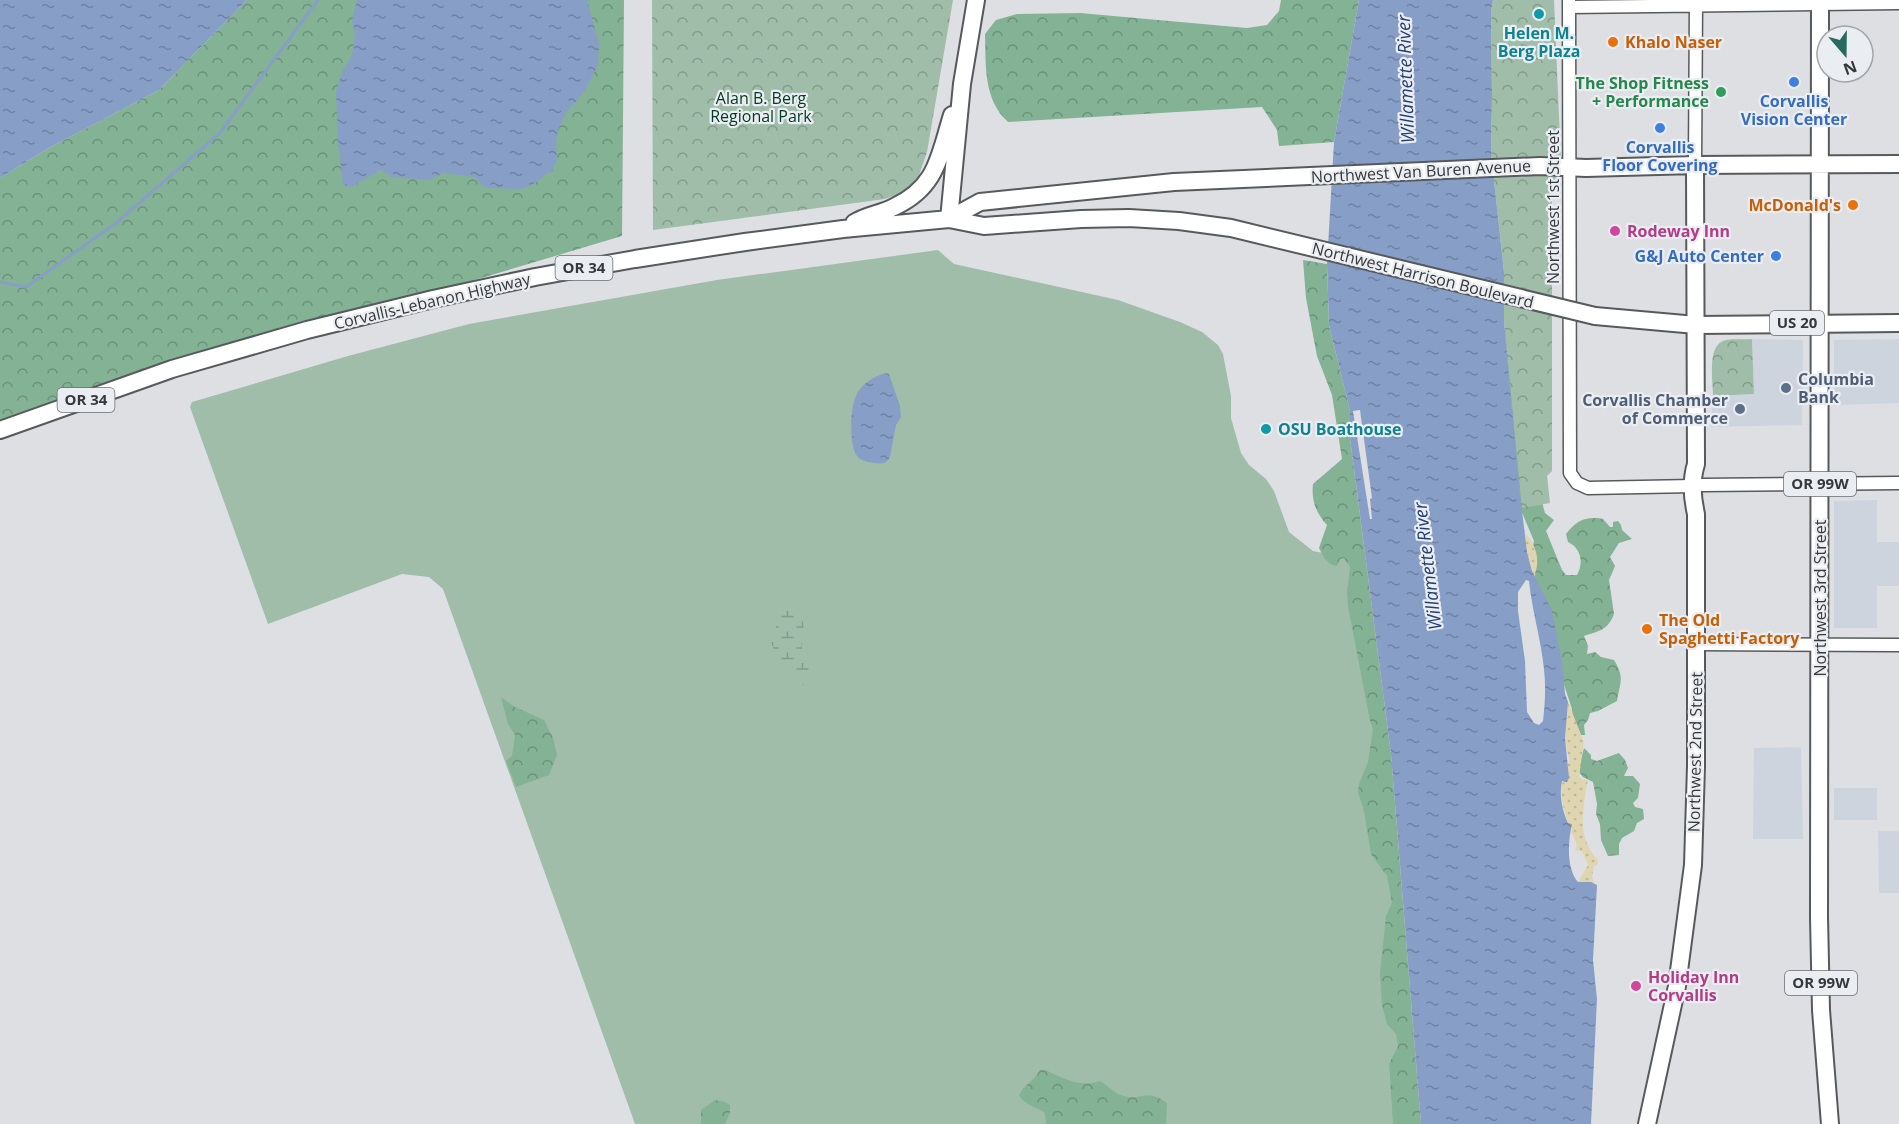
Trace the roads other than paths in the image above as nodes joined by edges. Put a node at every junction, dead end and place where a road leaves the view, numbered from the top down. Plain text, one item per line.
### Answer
1 (976, 0) edge
2 (1820, 2) edge
3 (1569, 3) edge
4 (1696, 3) edge
5 (1899, 3) edge
6 (962, 84) junction
7 (1570, 155) junction
8 (1899, 164) edge
9 (1695, 165) junction
10 (1820, 165) junction
11 (950, 219) junction
12 (843, 229) junction
13 (1819, 323) junction
14 (1899, 323) edge
15 (1696, 325) junction
16 (0, 430) edge
17 (1899, 483) edge
18 (1820, 484) junction
19 (1697, 485) junction
20 (1696, 645) junction
21 (1820, 645) junction
22 (1899, 645) edge
23 (1647, 1124) edge
24 (1830, 1124) edge

1 - 6 highway, OR 34
2 - 4 street
2 - 5 street
2 - 10 highway, Northwest 3rd Street
3 - 4 street
3 - 7 street, Northwest 1st Street
4 - 9 street, Northwest 2nd Street
6 - 11 highway, OR 34
6 - 12 highway, OR 34
7 - 9 highway, Northwest Van Buren Avenue
7 - 11 highway, Northwest Van Buren Avenue
7 - 19 street, Northwest 1st Street
8 - 10 highway, Northwest Van Buren Avenue
9 - 10 highway, Northwest Van Buren Avenue
9 - 15 highway, Northwest 2nd Street
10 - 13 highway, Northwest 3rd Street / OR 99W
11 - 12 highway, Corvallis-Lebanon Highway / OR 34
11 - 15 highway, Northwest Harrison Boulevard / US 20, bridge
12 - 16 highway, Corvallis-Lebanon Highway / OR 34
13 - 14 highway, Northwest Harrison Boulevard / US 20
13 - 15 highway, Northwest Harrison Boulevard / US 20
13 - 18 highway, Northwest 3rd Street / OR 99W
15 - 19 highway, Northwest 2nd Street
17 - 18 street
18 - 19 street
18 - 21 highway, Northwest 3rd Street / OR 99W
19 - 20 highway, Northwest 2nd Street
20 - 21 street
20 - 23 highway, Northwest 2nd Street
21 - 22 street
21 - 24 highway, Northwest 3rd Street / OR 99W

